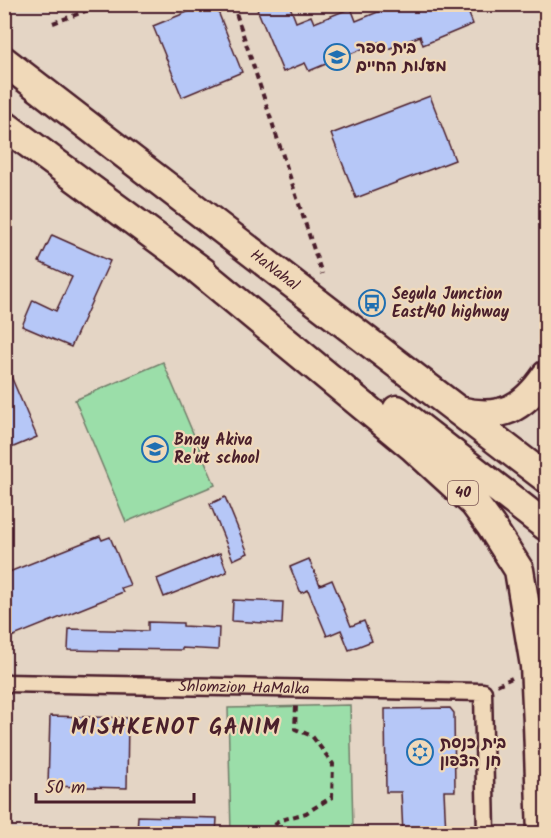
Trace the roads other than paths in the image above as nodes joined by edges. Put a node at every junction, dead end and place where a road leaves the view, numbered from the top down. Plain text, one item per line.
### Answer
1 (4, 61) edge
2 (4, 125) edge
3 (188, 261) junction
4 (546, 375) edge
5 (461, 411) junction
6 (546, 478) edge
7 (546, 526) edge
8 (4, 683) edge
9 (486, 834) edge
10 (542, 834) edge

1 - 5 highway, HaNahal
2 - 3 highway, 40
3 - 7 highway, 40
3 - 10 highway, 40
4 - 5 main road
5 - 6 highway, HaNahal
8 - 9 street, Shlomzion HaMalka

